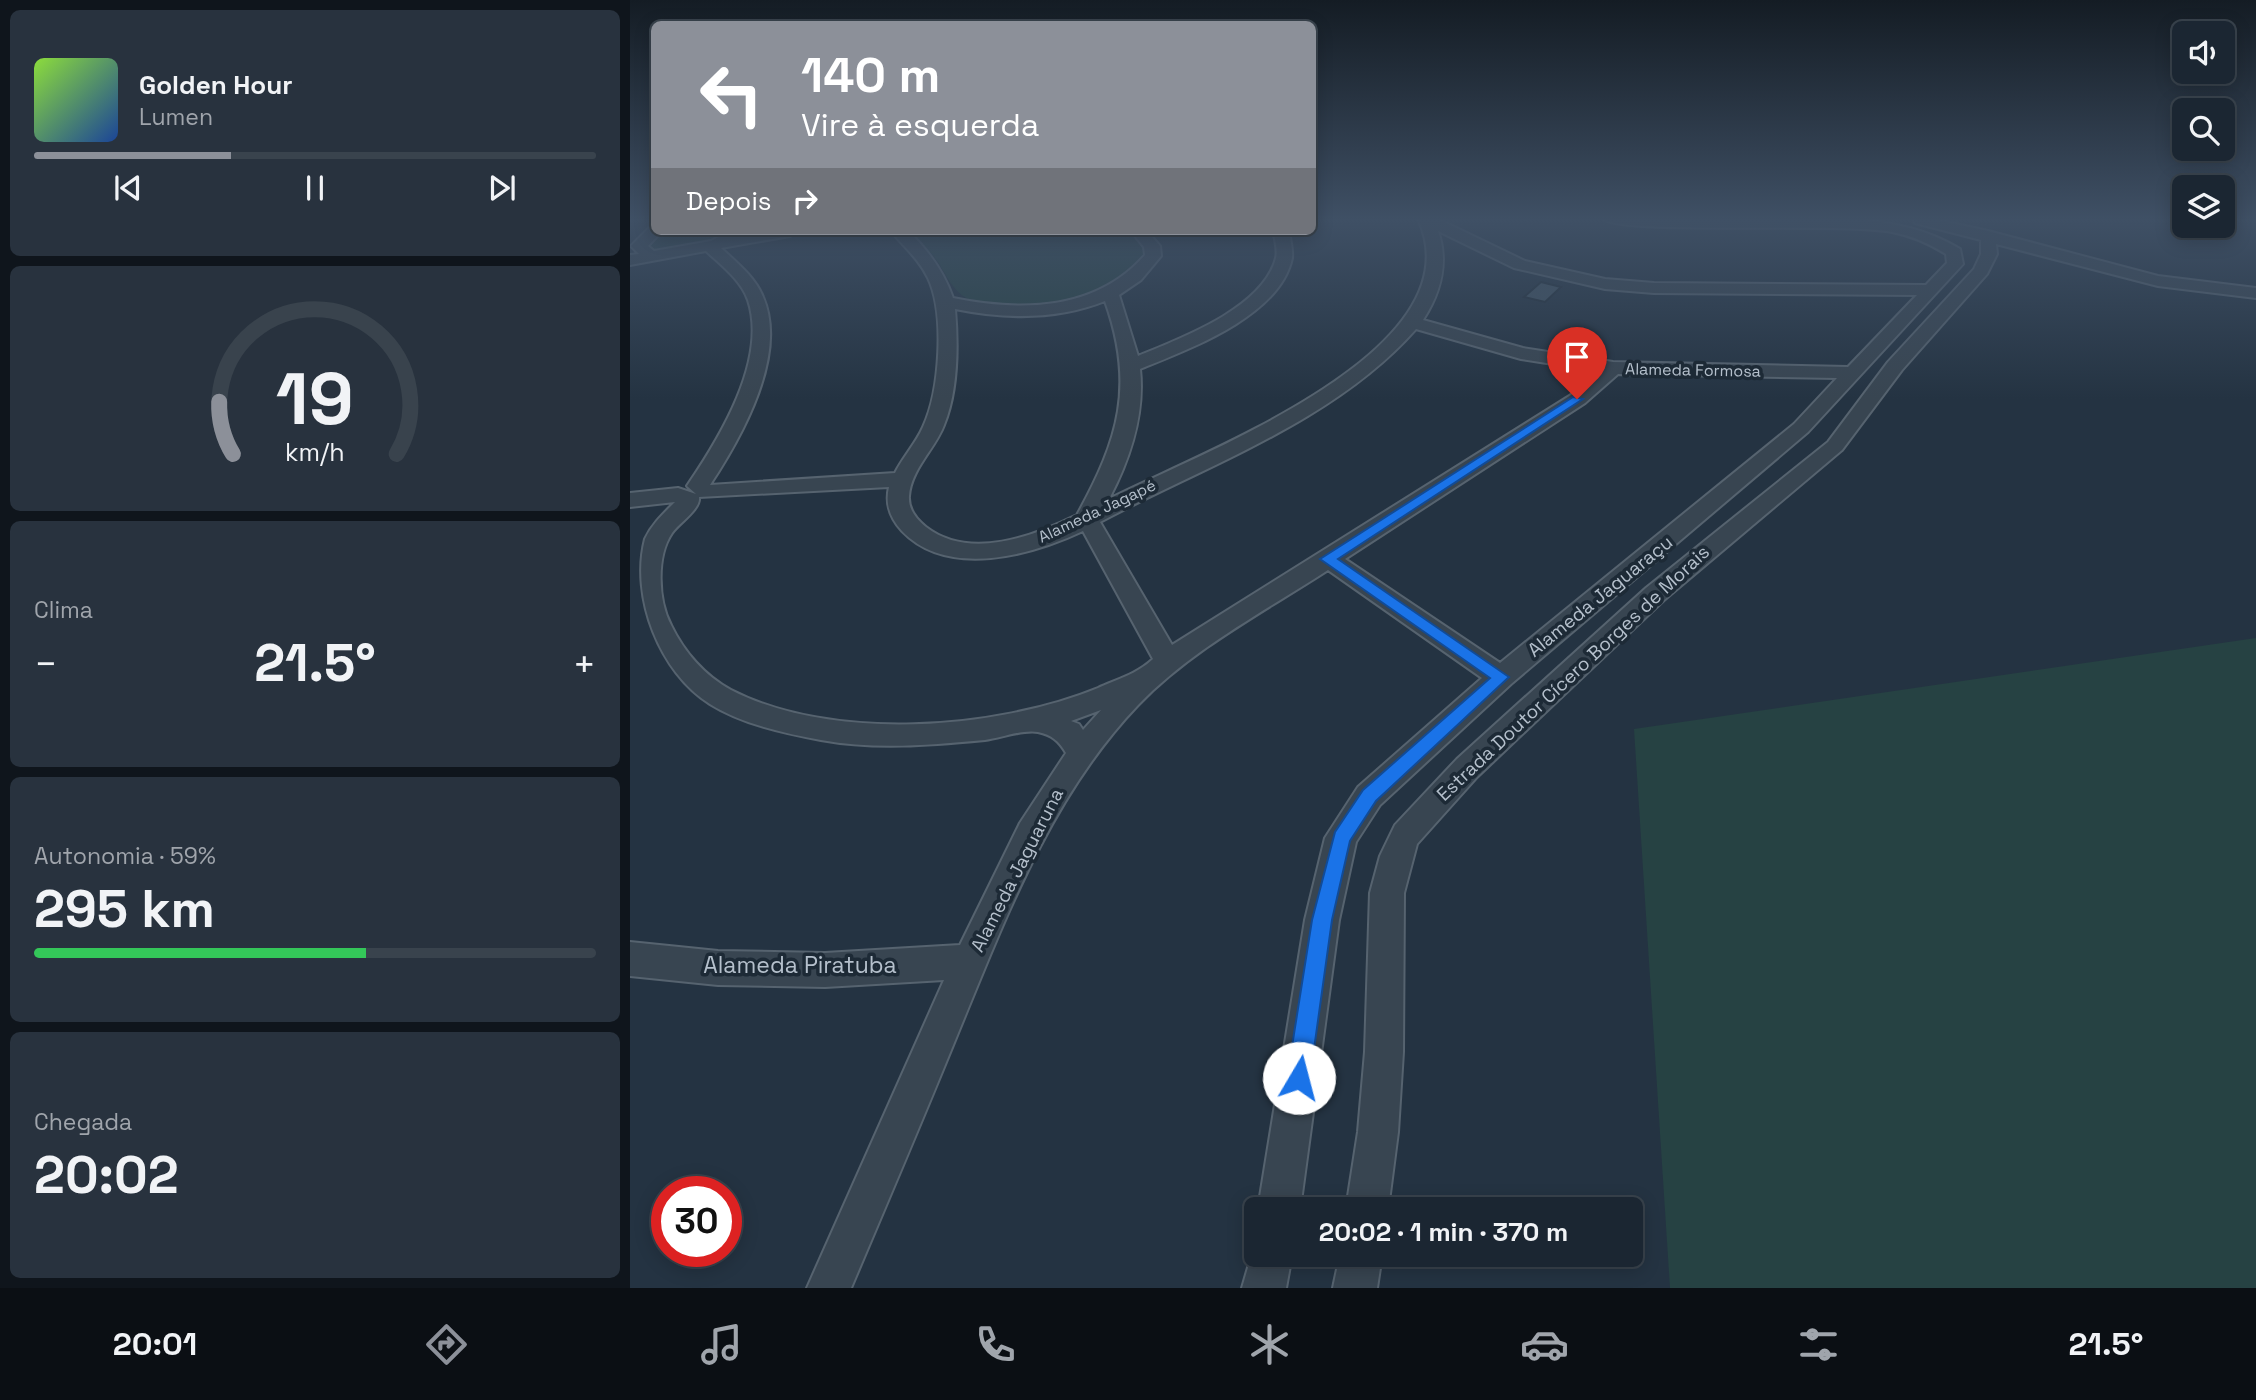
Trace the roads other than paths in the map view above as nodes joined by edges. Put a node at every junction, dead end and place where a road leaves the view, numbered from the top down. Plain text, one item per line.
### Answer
1 (742, 279) edge
2 (935, 279) edge
3 (1131, 279) edge
4 (1272, 279) edge
5 (1433, 279) edge
6 (1580, 279) edge
7 (1941, 279) edge
8 (1974, 279) edge
9 (2151, 279) edge
10 (1110, 292) junction
11 (2256, 293) edge
12 (1924, 297) junction
13 (946, 302) junction
14 (1412, 322) junction
15 (1133, 365) junction
16 (1613, 368) junction
17 (1799, 372) junction
18 (1853, 373) junction
19 (1833, 394) junction
20 (1112, 475) junction
21 (1170, 477) junction
22 (903, 479) junction
23 (693, 493) junction
24 (630, 500) edge
25 (1087, 518) junction
26 (1328, 559) junction
27 (1168, 661) junction
28 (1501, 677) junction
29 (1144, 680) junction
30 (1038, 720) junction
31 (1082, 754) junction
32 (630, 959) edge
33 (970, 961) junction
34 (1281, 1197) edge
35 (1369, 1197) edge
36 (1268, 1267) edge
37 (1359, 1267) edge
38 (829, 1288) edge
39 (1264, 1288) edge
40 (1355, 1288) edge

1 - 23 street
2 - 13 street, Alameda Jagapé
3 - 10 street
4 - 15 street
5 - 14 street, Alameda Jagapé
6 - 12 street
7 - 12 street, Alameda Jaguaraçu
8 - 35 street, Estrada Doutor Cícero Borges de Morais
9 - 11 street
10 - 13 street
10 - 15 street
12 - 18 street, Alameda Jaguaraçu
13 - 22 street, Alameda Jagapé
14 - 16 street, Alameda Formosa
14 - 21 street, Alameda Jagapé
15 - 20 street
16 - 17 street, Alameda Formosa
16 - 26 street, Alameda Jaguaruna
17 - 18 street, Alameda Formosa
17 - 19 street
18 - 19 street, Alameda Jaguaraçu
19 - 28 street, Alameda Jaguaraçu
20 - 21 street
20 - 25 street
21 - 25 street, Alameda Jagapé
22 - 23 street
22 - 25 street, Alameda Jagapé
23 - 24 street
23 - 30 street
25 - 27 street
26 - 27 street, Alameda Jaguaruna
26 - 28 street
27 - 29 street, Alameda Jaguaruna
28 - 34 street, Alameda Jaguaraçu
29 - 30 street
29 - 31 street, Alameda Jaguaruna
30 - 31 street
31 - 33 street, Alameda Jaguaruna
32 - 33 street, Alameda Piratuba
33 - 38 street, Alameda Jaguaruna
36 - 39 street
37 - 40 street

